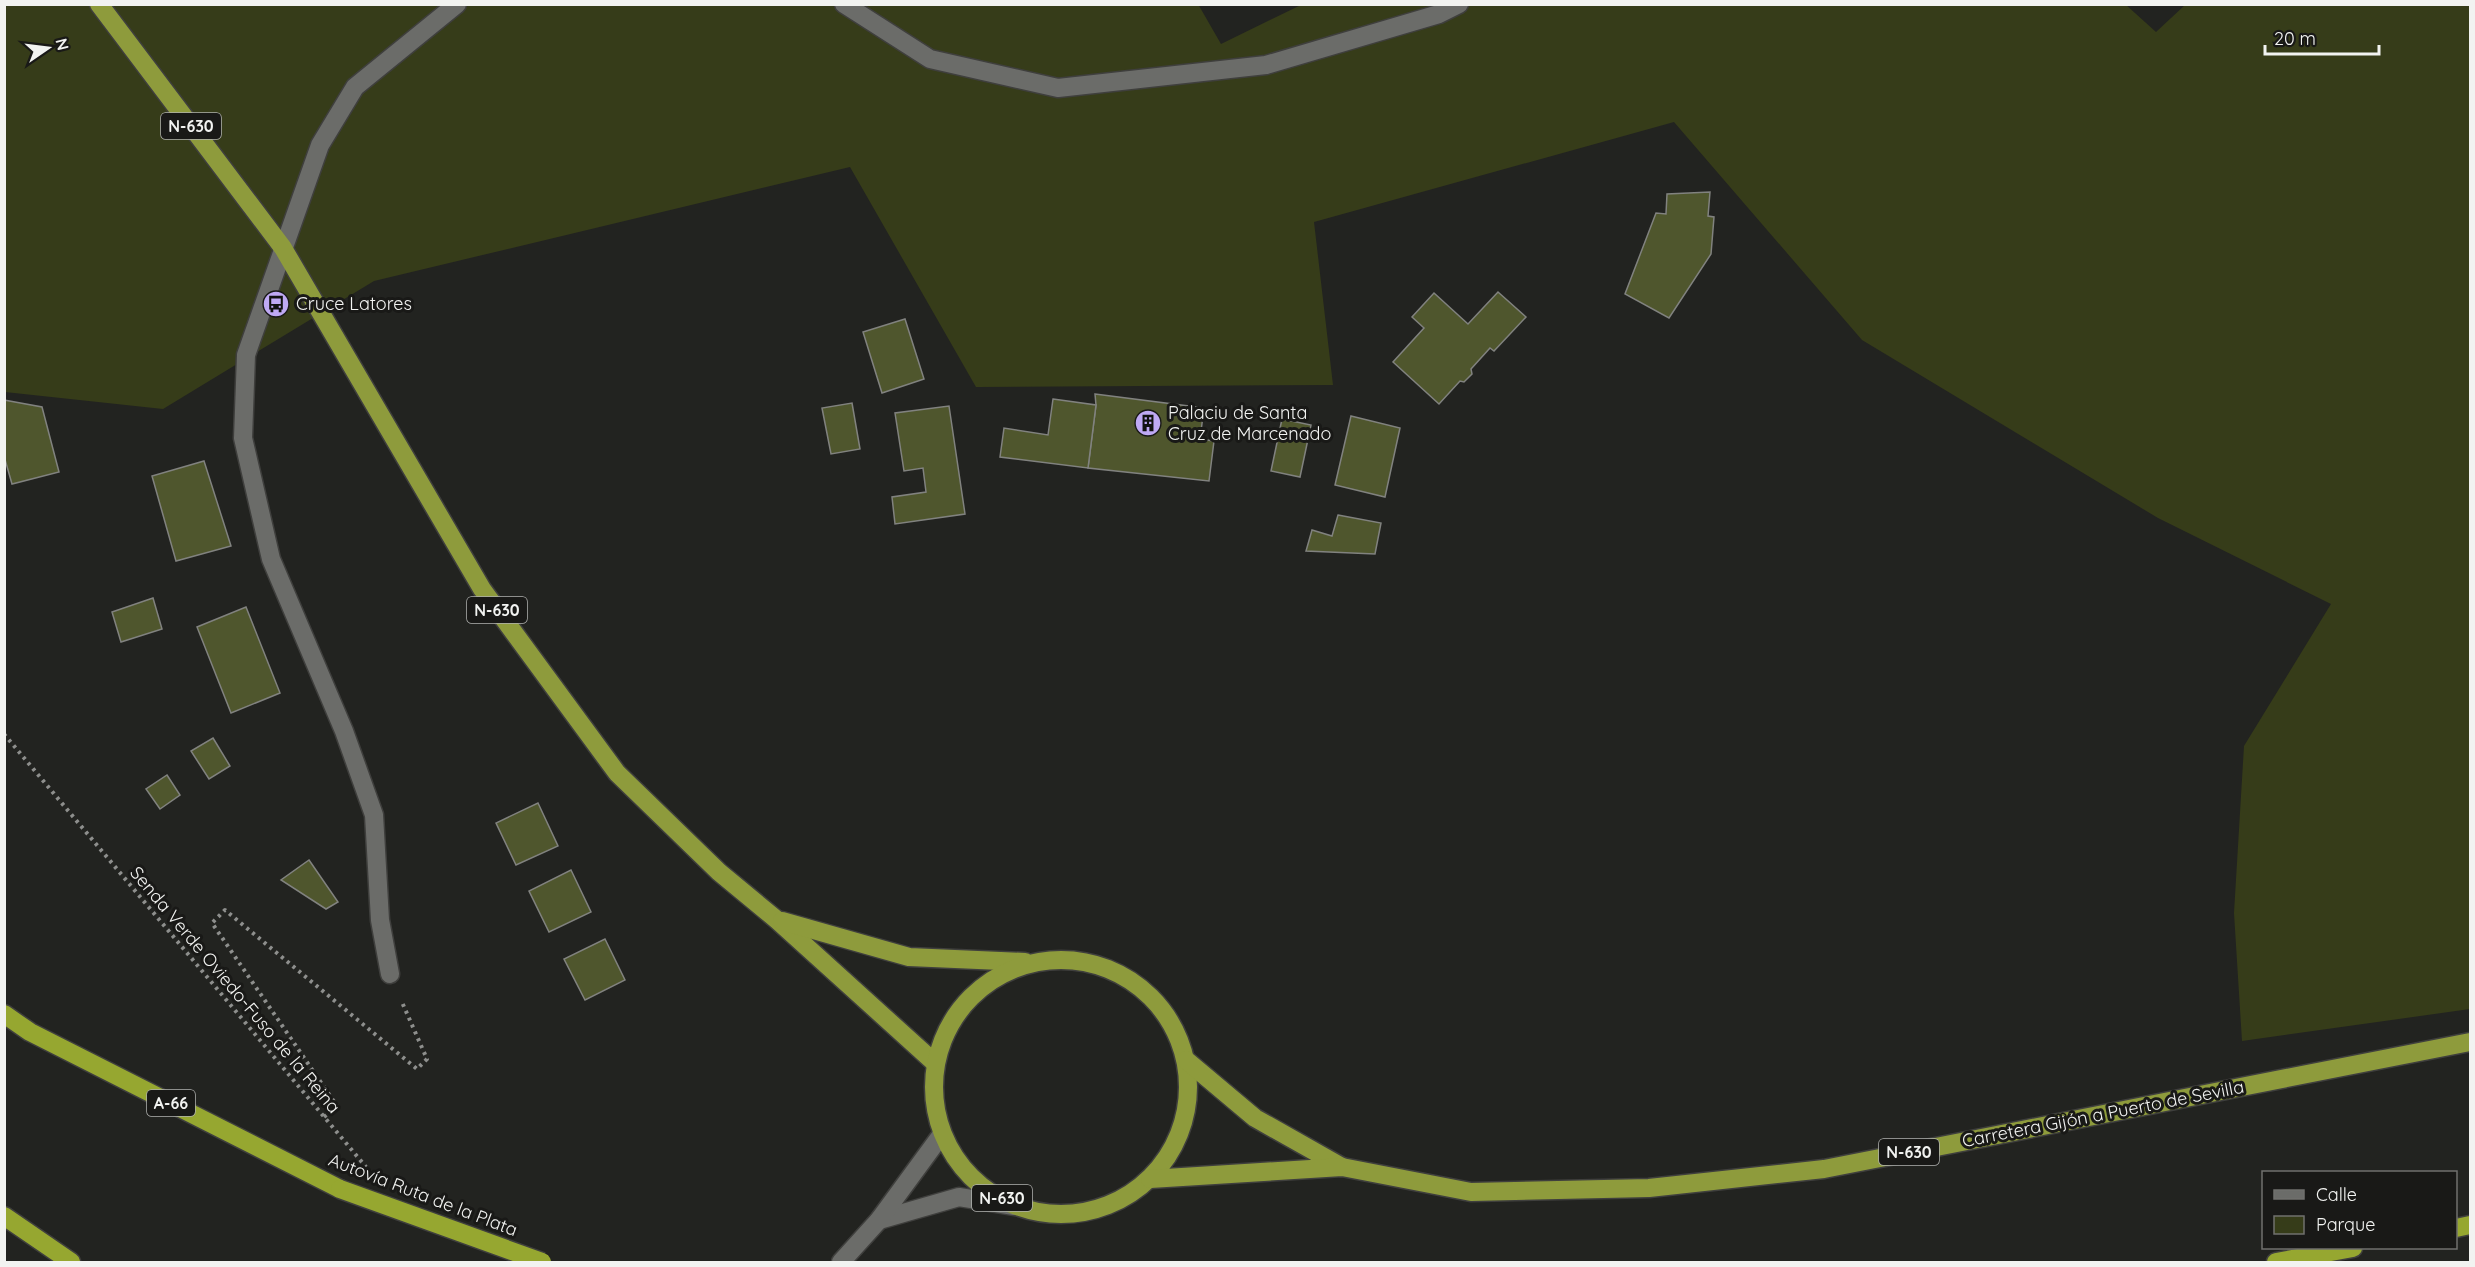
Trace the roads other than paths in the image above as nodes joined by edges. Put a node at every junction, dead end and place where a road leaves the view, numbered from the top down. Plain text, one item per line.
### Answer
1 (99, 4) edge
2 (457, 4) edge
3 (844, 4) edge
4 (1459, 4) edge
5 (283, 248) junction
6 (777, 920) junction
7 (1033, 962) junction
8 (390, 974) road end
9 (4, 1014) edge
10 (2470, 1042) edge
11 (1186, 1060) junction
12 (935, 1063) junction
13 (942, 1134) junction
14 (1342, 1167) junction
15 (1150, 1179) junction
16 (1014, 1206) junction
17 (4, 1216) edge
18 (879, 1220) junction
19 (2348, 1249) edge
20 (71, 1263) edge
21 (542, 1263) edge
22 (841, 1263) edge
23 (2276, 1263) edge

1 - 5 highway, N-630
2 - 5 street
3 - 4 street
5 - 6 highway, N-630
5 - 8 street
6 - 7 highway, N-630
6 - 12 highway, N-630
7 - 11 highway, N-630
7 - 12 highway, N-630
9 - 21 highway, Autovía Ruta de la Plata / A-66, bridge
10 - 14 highway, Carretera Gijón a Puerto de Sevilla / N-630
11 - 14 highway, Carretera Gijón a Puerto de Sevilla / N-630
11 - 15 highway, N-630
12 - 13 highway, N-630
13 - 16 highway, N-630
13 - 18 street
14 - 15 highway, Carretera Gijón a Puerto de Sevilla / N-630
15 - 16 highway, N-630
16 - 18 street
17 - 20 highway
18 - 22 street
19 - 23 highway

